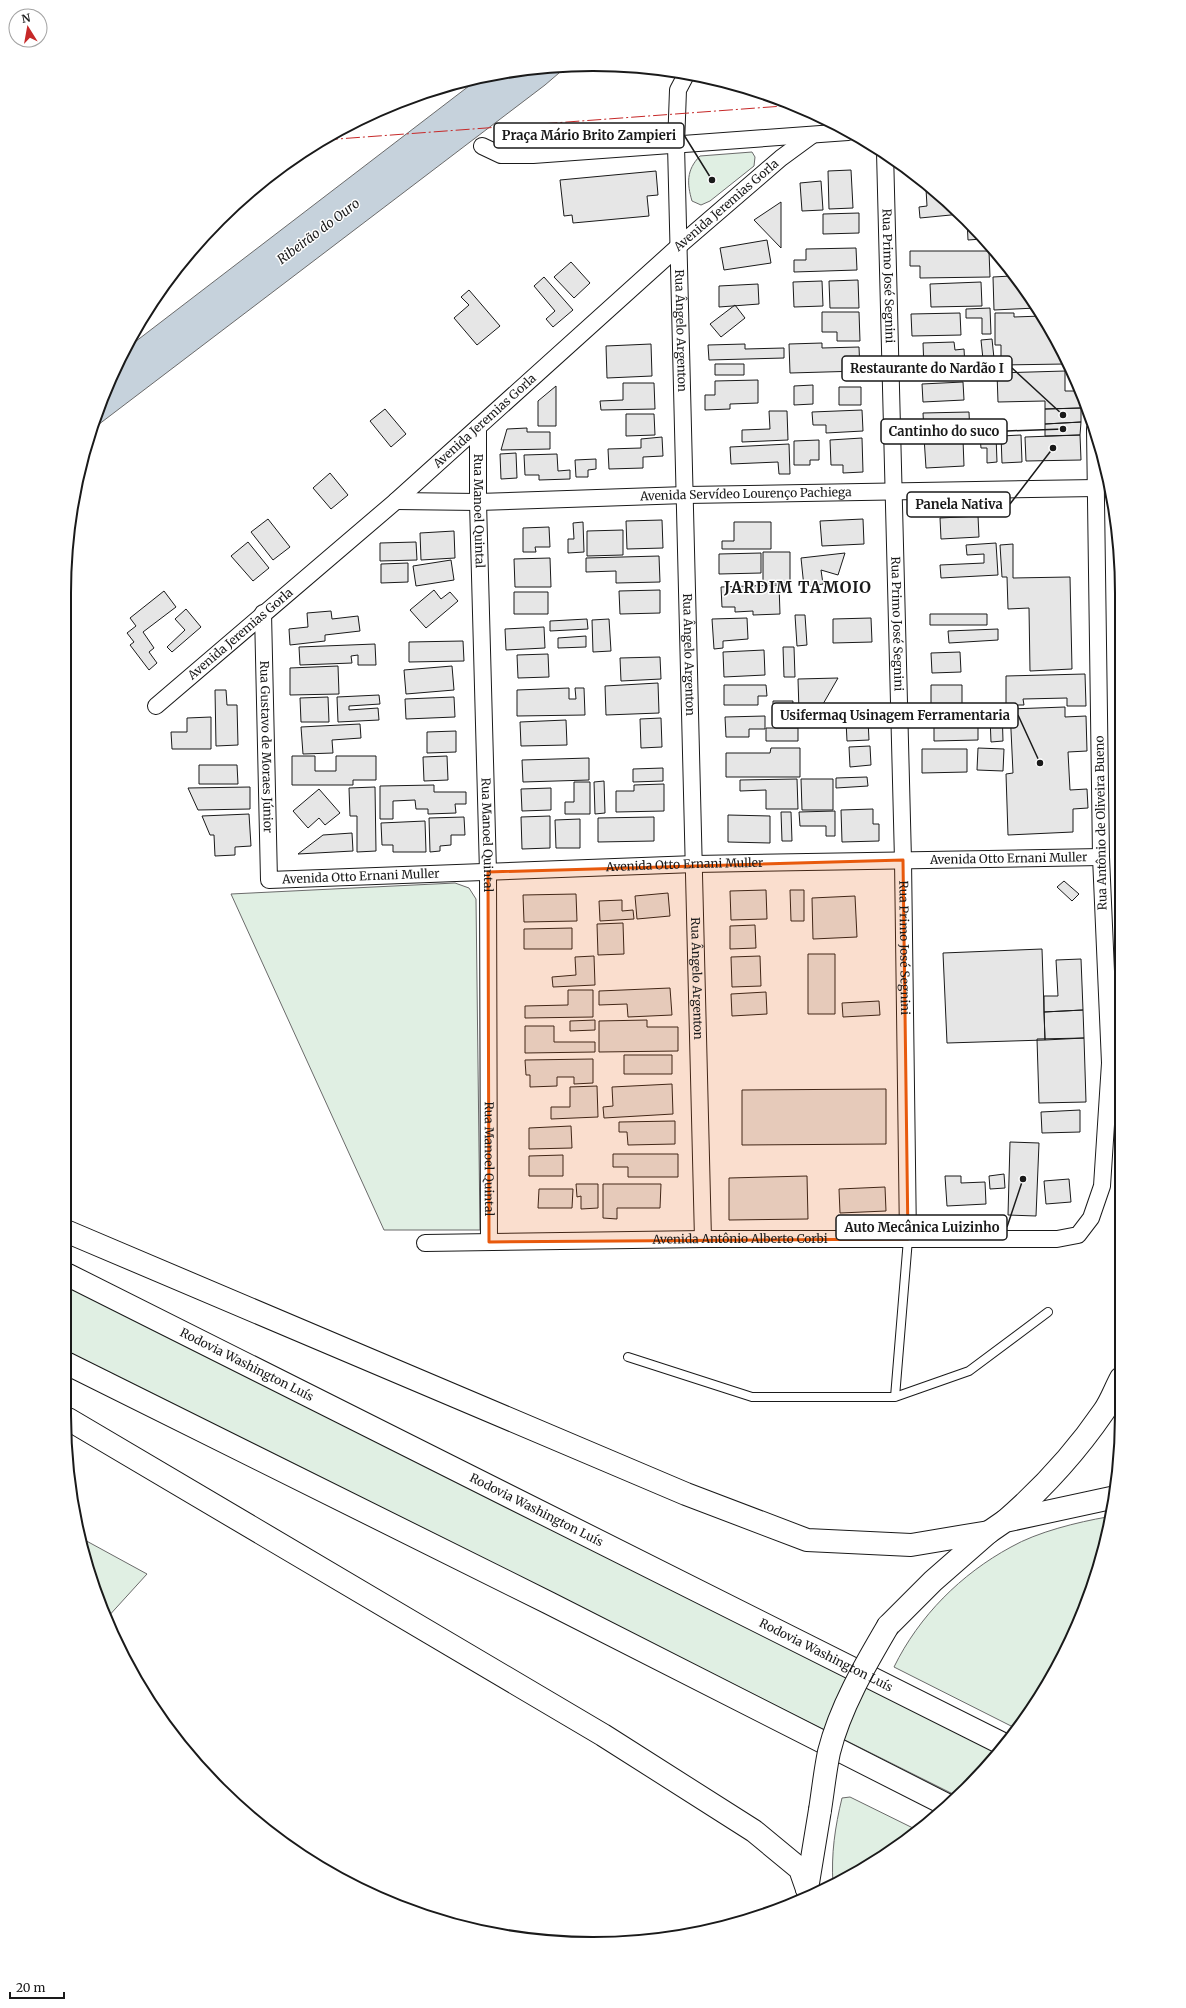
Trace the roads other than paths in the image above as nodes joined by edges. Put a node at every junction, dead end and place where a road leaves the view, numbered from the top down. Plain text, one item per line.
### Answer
1 (684, 79) edge
2 (839, 133) edge
3 (811, 136) junction
4 (676, 145) junction
5 (482, 146) dead end
6 (885, 161) edge
7 (680, 245) junction
8 (478, 427) junction
9 (1095, 453) edge
10 (1096, 488) junction
11 (893, 491) junction
12 (686, 495) junction
13 (396, 501) junction
14 (478, 502) junction
15 (263, 613) junction
16 (156, 706) dead end
17 (1101, 857) junction
18 (903, 860) junction
19 (695, 864) junction
20 (488, 872) junction
21 (268, 880) joint
22 (71, 1233) edge
23 (1078, 1235) joint
24 (703, 1239) junction
25 (908, 1239) junction
26 (489, 1242) junction
27 (425, 1243) dead end
28 (71, 1277) edge
29 (1048, 1312) dead end
30 (628, 1357) dead end
31 (71, 1365) edge
32 (1115, 1389) edge
33 (895, 1397) junction
34 (71, 1421) edge
35 (1108, 1499) edge
36 (997, 1526) junction
37 (999, 1742) edge
38 (942, 1802) edge
39 (807, 1890) edge
40 (808, 1890) edge

1 - 4 street, Rua Ângelo Argenton
2 - 3 street
3 - 4 street
3 - 7 street, Avenida Jeremias Gorla
4 - 5 street
4 - 7 street, Rua Ângelo Argenton
6 - 11 street, Rua Primo José Segnini
7 - 8 street, Avenida Jeremias Gorla
7 - 12 street, Rua Ângelo Argenton
8 - 13 street, Avenida Jeremias Gorla
8 - 14 street, Rua Manoel Quintal
9 - 10 street, Rua Antônio de Oliveira Bueno
10 - 11 street, Avenida Servídeo Lourenço Pachiega
10 - 17 street, Rua Antônio de Oliveira Bueno
11 - 12 street, Avenida Servídeo Lourenço Pachiega
11 - 18 street, Rua Primo José Segnini
12 - 14 street, Avenida Servídeo Lourenço Pachiega
12 - 19 street, Rua Ângelo Argenton
13 - 14 street, Avenida Servídeo Lourenço Pachiega
13 - 15 street, Avenida Jeremias Gorla
14 - 20 street, Rua Manoel Quintal
15 - 16 street, Avenida Jeremias Gorla
15 - 21 street, Rua Gustavo de Moraes Júnior
17 - 18 street, Avenida Otto Ernani Muller
17 - 23 street, Rua Antônio de Oliveira Bueno
18 - 19 street, Avenida Otto Ernani Muller
18 - 25 street, Rua Primo José Segnini
19 - 20 street, Avenida Otto Ernani Muller
19 - 24 street, Rua Ângelo Argenton
20 - 21 street, Avenida Otto Ernani Muller
20 - 26 street, Rua Manoel Quintal
22 - 36 main road
23 - 25 street, Avenida Antônio Alberto Corbi
24 - 25 street, Avenida Antônio Alberto Corbi
24 - 26 street, Avenida Antônio Alberto Corbi
25 - 33 lane
26 - 27 street, Avenida Antônio Alberto Corbi
28 - 37 main road, Rodovia Washington Luís
29 - 33 lane
30 - 33 lane
31 - 38 main road
32 - 36 main road
34 - 39 main road
35 - 36 main road
36 - 40 main road, bridge

